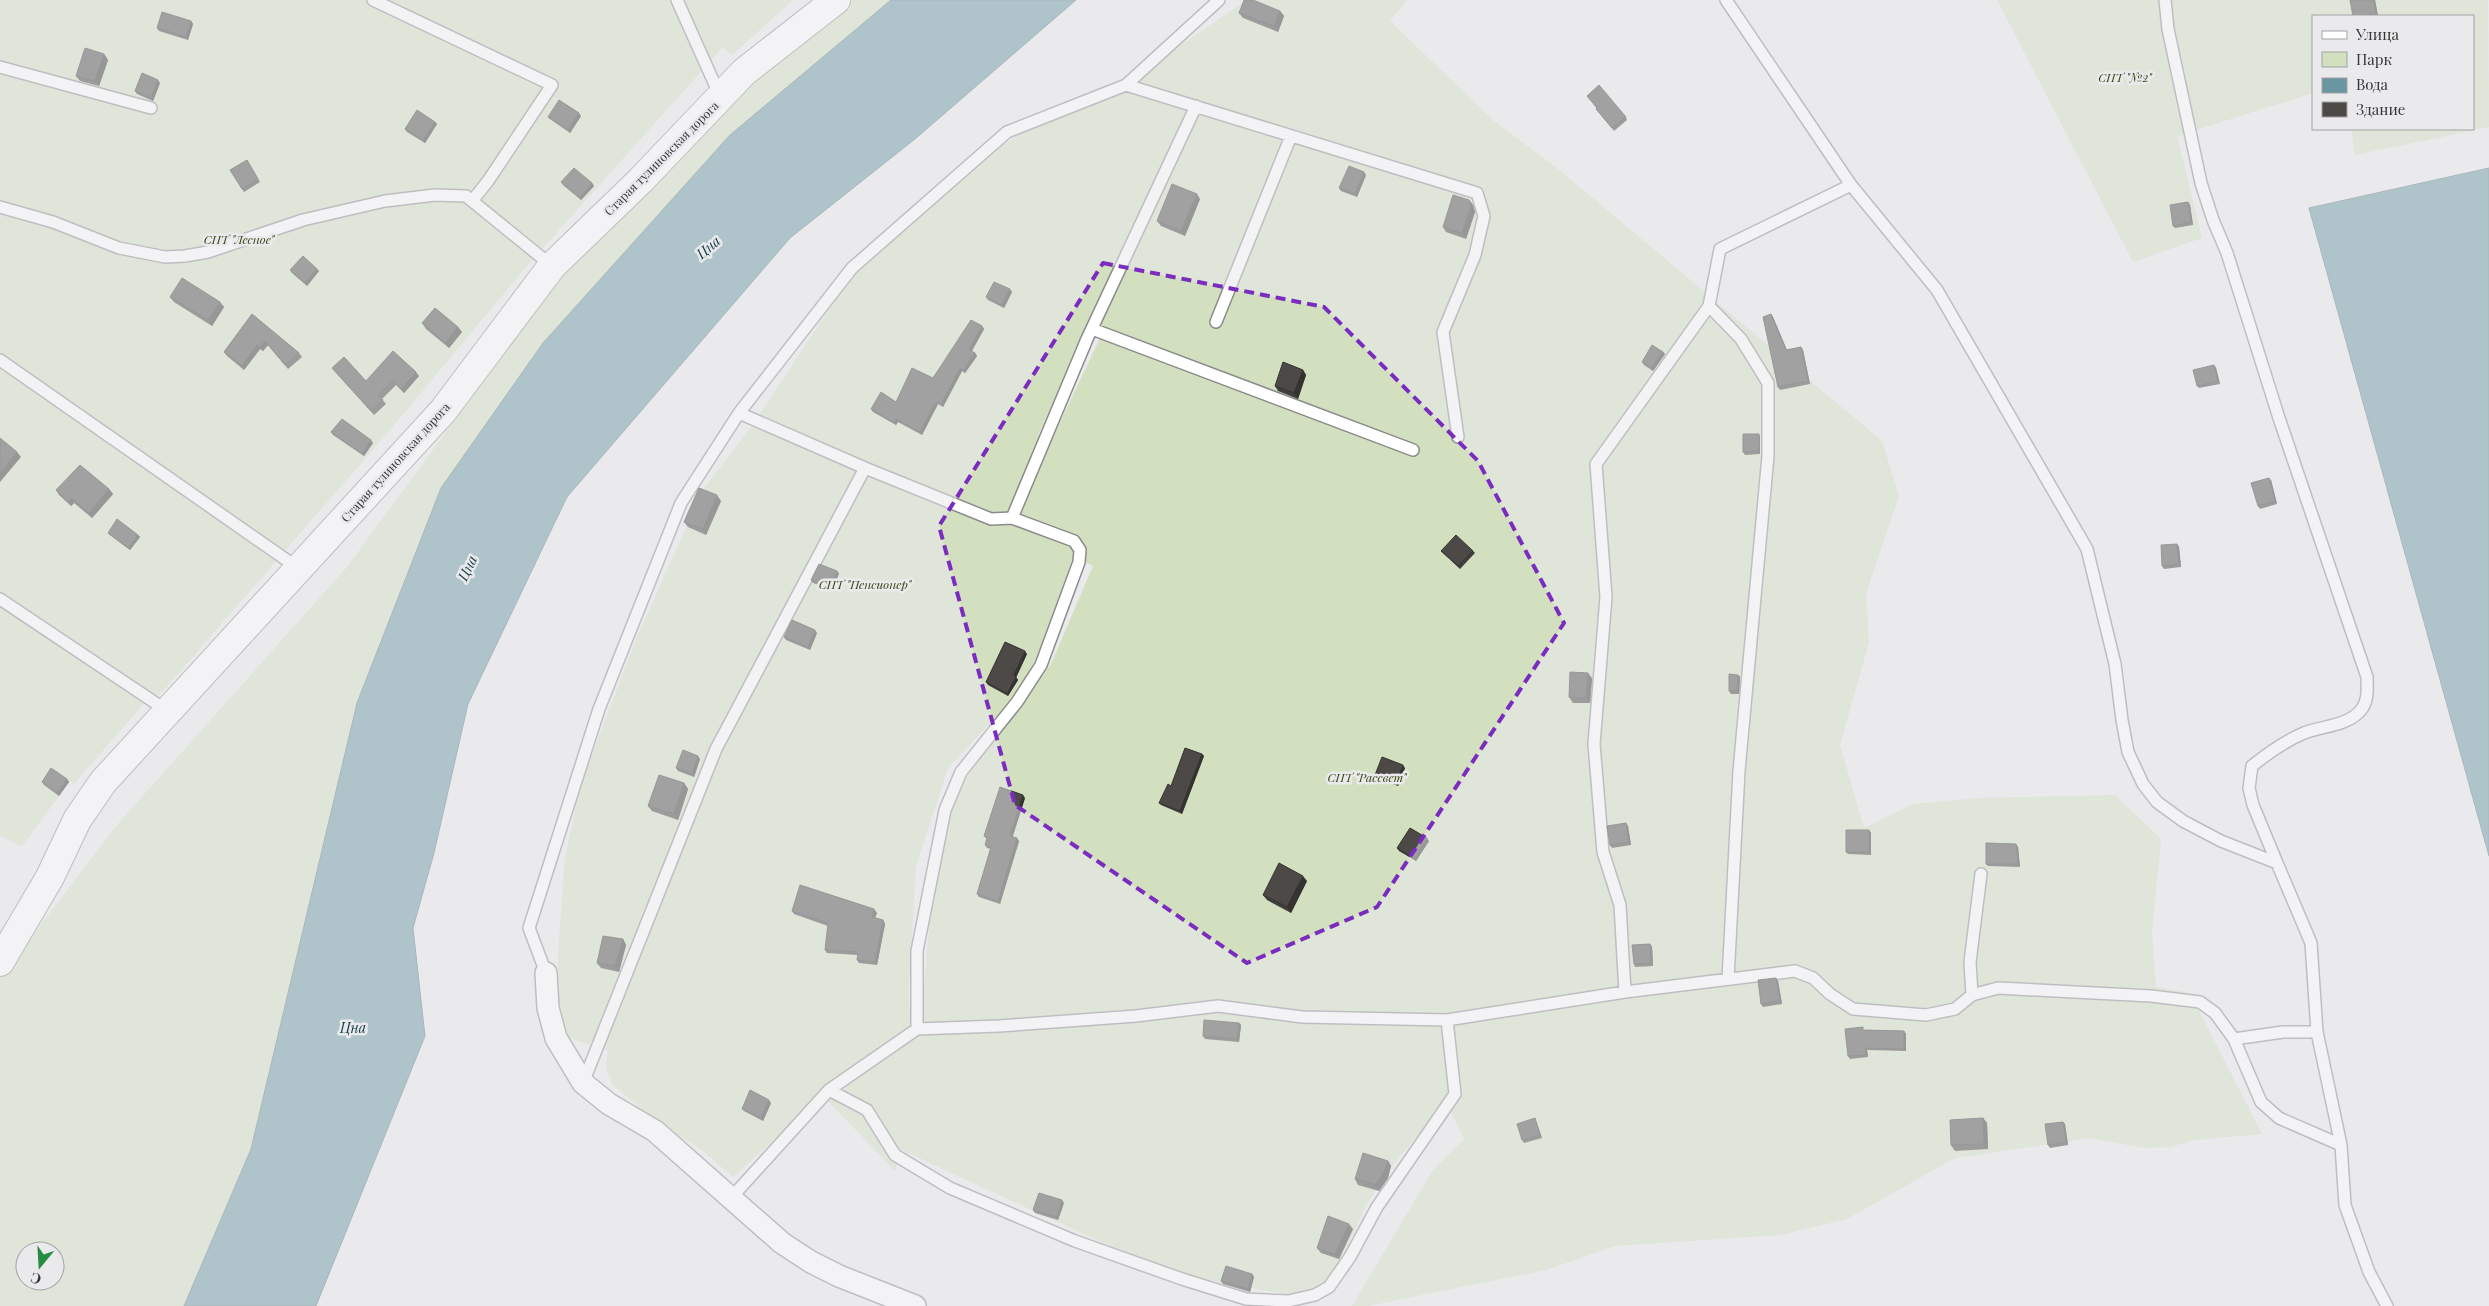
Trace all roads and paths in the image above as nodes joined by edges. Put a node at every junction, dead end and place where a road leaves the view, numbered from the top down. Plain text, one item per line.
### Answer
1 (373, 0) edge
2 (677, 0) edge
3 (836, 0) edge
4 (1219, 0) edge
5 (2165, 0) edge
6 (1731, 2) edge
7 (0, 67) edge
8 (1126, 85) junction
9 (720, 97) junction
10 (1196, 106) junction
11 (151, 108) dead end
12 (1291, 136) junction
13 (1851, 185) junction
14 (472, 201) junction
15 (0, 207) edge
16 (552, 266) junction
17 (1709, 306) junction
18 (1216, 322) dead end
19 (1092, 329) junction
20 (0, 360) edge
21 (740, 413) junction
22 (1458, 437) dead end
23 (1412, 450) dead end
24 (864, 468) junction
25 (1012, 518) junction
26 (298, 568) junction
27 (0, 599) edge
28 (169, 712) junction
29 (2277, 863) junction
30 (1981, 874) dead end
31 (0, 962) edge
32 (546, 974) joint
33 (1728, 978) junction
34 (1625, 992) junction
35 (1972, 996) junction
36 (1447, 1020) junction
37 (916, 1029) junction
38 (2317, 1032) junction
39 (2234, 1039) junction
40 (584, 1082) junction
41 (829, 1090) junction
42 (2341, 1145) junction
43 (731, 1198) junction
44 (916, 1306) edge
45 (2387, 1306) edge

1 - 14 lane
2 - 9 lane
3 - 9 street, Старая тулиновская дорога
4 - 8 lane
5 - 29 lane
6 - 13 lane
7 - 11 lane
8 - 10 lane
8 - 21 lane
9 - 16 street, Старая тулиновская дорога
10 - 12 lane
10 - 19 lane
12 - 18 lane
12 - 22 lane
13 - 17 lane
13 - 29 lane
14 - 15 lane
14 - 16 lane
16 - 26 street, Старая тулиновская дорога
17 - 33 lane
17 - 34 lane
19 - 23 lane
19 - 25 lane
20 - 26 lane
21 - 24 lane
21 - 32 lane
24 - 25 lane
24 - 40 lane
25 - 37 lane
26 - 28 street, Старая тулиновская дорога
27 - 28 lane
28 - 31 street, Старая тулиновская дорога
29 - 38 lane
30 - 35 lane
32 - 40 street
33 - 34 lane
33 - 35 lane
34 - 36 lane
35 - 39 lane
36 - 37 lane
36 - 41 lane
37 - 41 lane
38 - 39 lane
38 - 42 lane
39 - 42 lane
40 - 43 street
41 - 43 lane
42 - 45 lane
43 - 44 street

